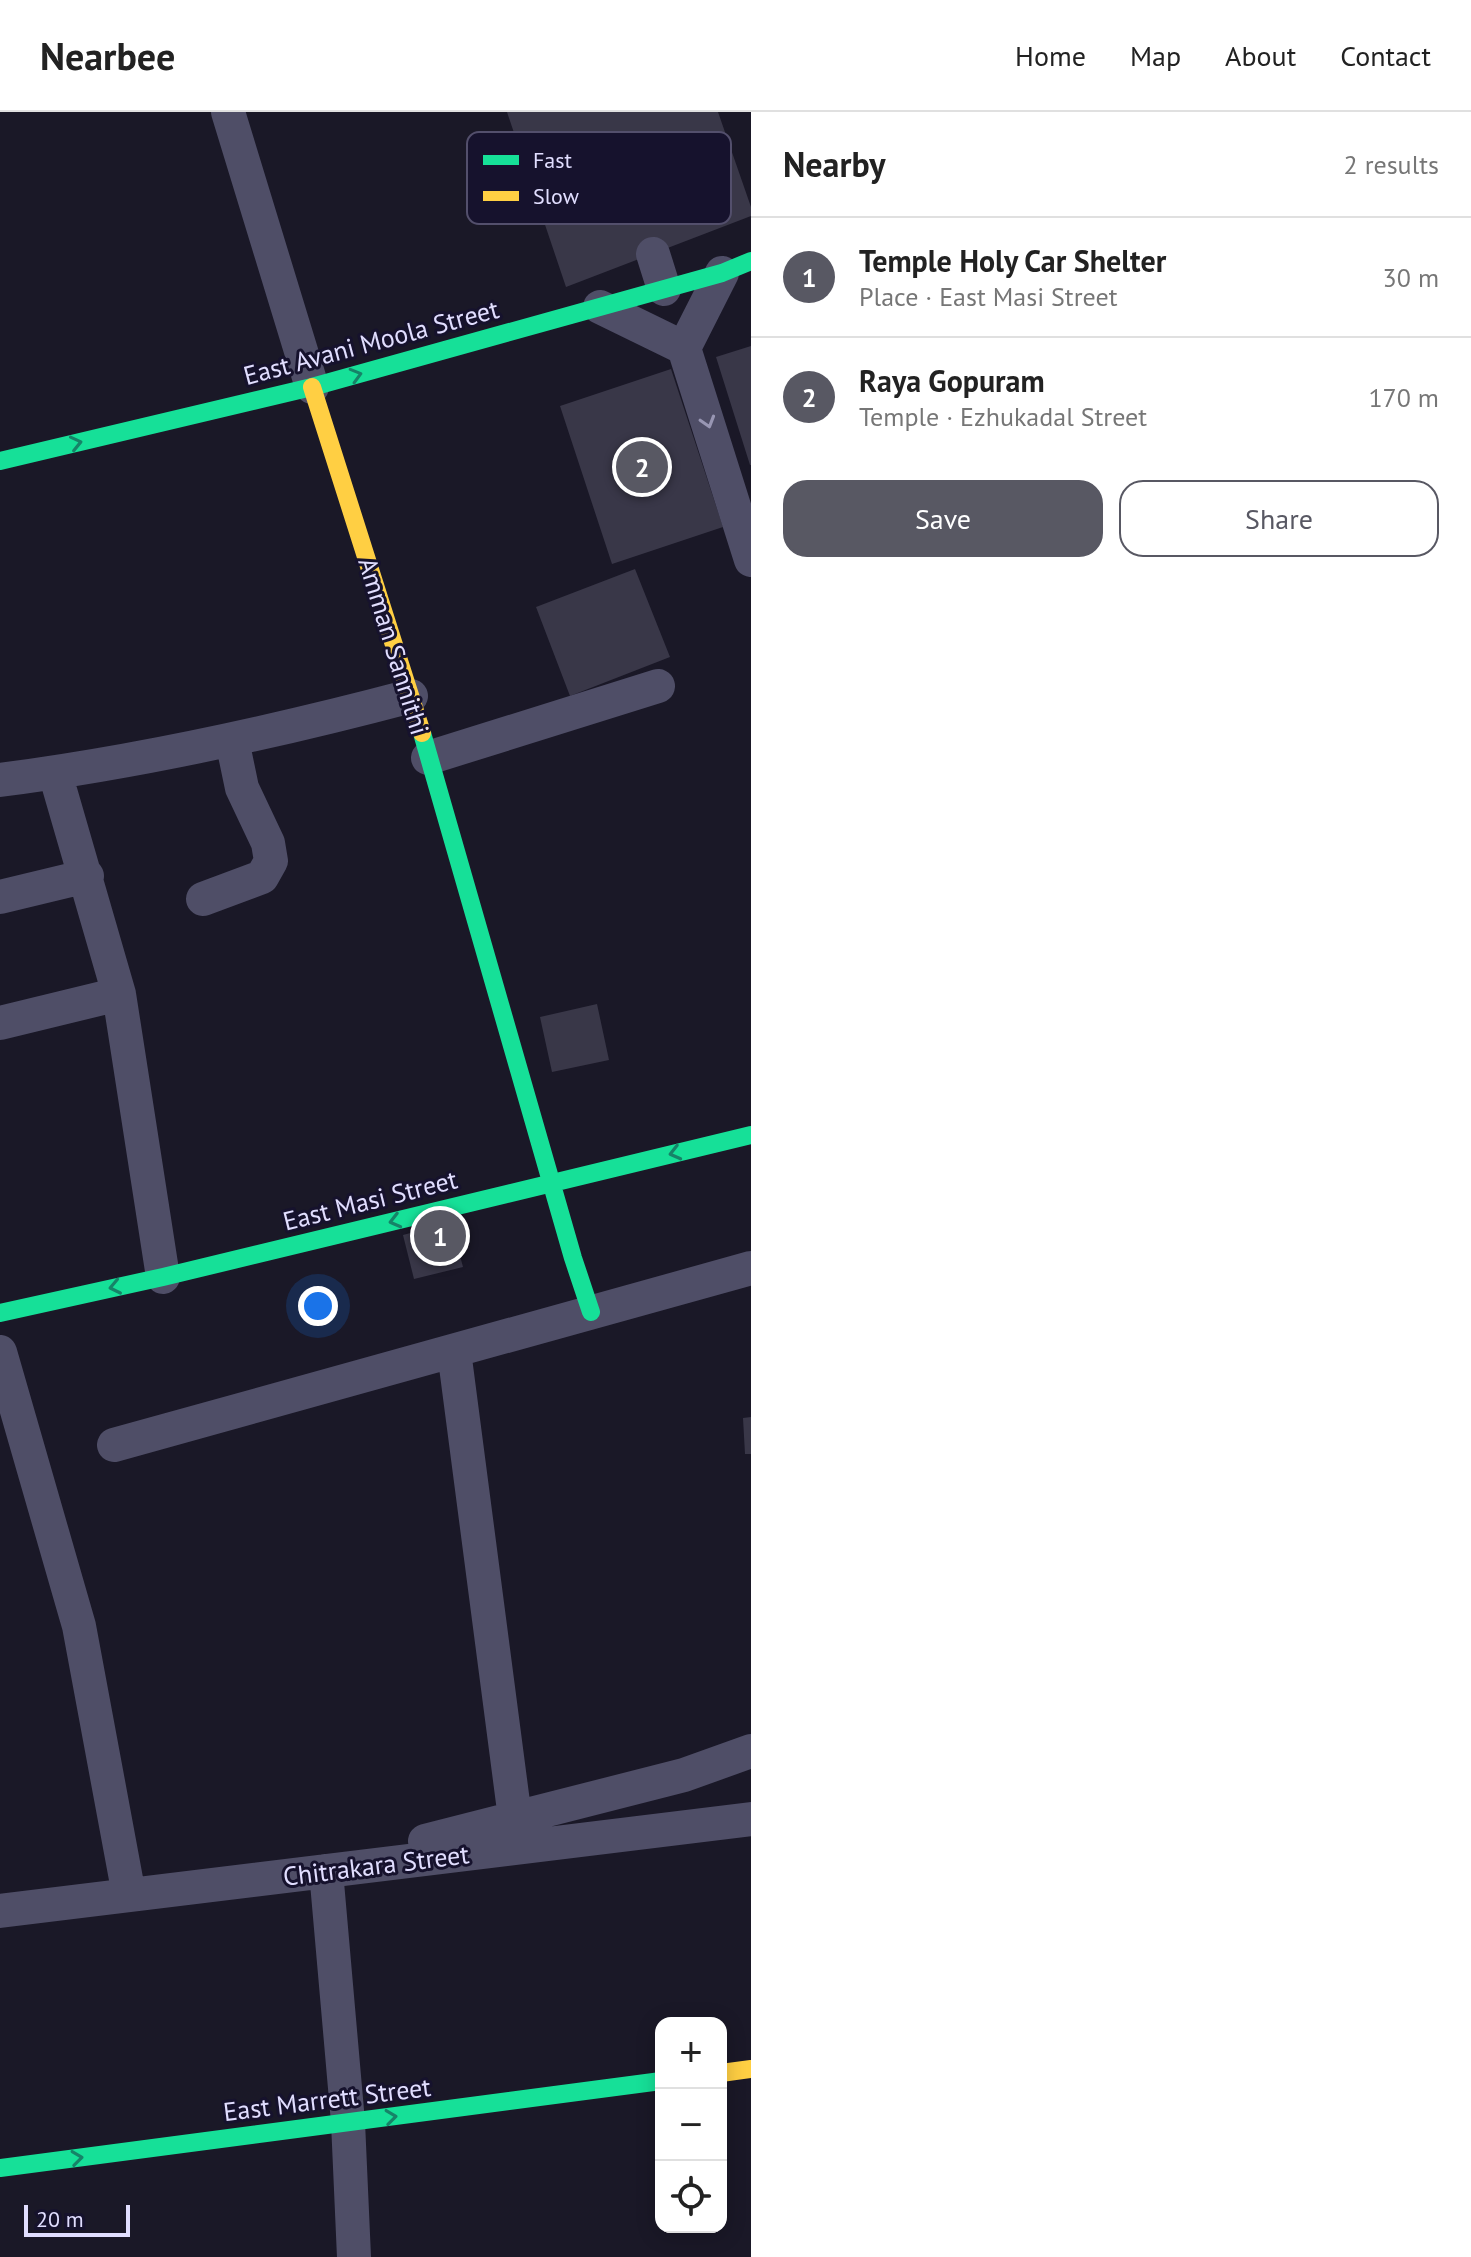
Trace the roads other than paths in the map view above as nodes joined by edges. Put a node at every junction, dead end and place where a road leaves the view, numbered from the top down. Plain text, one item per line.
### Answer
1 (228, 112) edge
2 (653, 254) dead end
3 (737, 267) edge
4 (664, 289) junction
5 (600, 307) junction
6 (684, 348) junction
7 (312, 387) junction
8 (0, 461) edge
9 (751, 560) edge
10 (658, 686) dead end
11 (411, 696) junction
12 (232, 740) junction
13 (428, 758) junction
14 (55, 773) junction
15 (0, 780) edge
16 (87, 876) junction
17 (0, 897) edge
18 (203, 899) dead end
19 (119, 994) junction
20 (0, 1023) edge
21 (751, 1135) edge
22 (551, 1183) junction
23 (751, 1268) edge
24 (163, 1277) junction
25 (591, 1312) junction
26 (0, 1313) edge
27 (454, 1351) junction
28 (0, 1352) edge
29 (114, 1445) dead end
30 (751, 1751) edge
31 (716, 1764) junction
32 (515, 1818) junction
33 (736, 1820) edge
34 (326, 1871) junction
35 (285, 1876) junction
36 (129, 1895) junction
37 (0, 1911) edge
38 (751, 2069) edge
39 (727, 2072) edge
40 (655, 2082) edge
41 (348, 2122) junction
42 (0, 2168) edge
43 (354, 2257) edge

1 - 7 street, Amman Sannithi
2 - 4 street
3 - 4 main road, East Avani Moola Street
3 - 6 street
4 - 5 main road, East Avani Moola Street
5 - 6 street
7 -> 5 main road, East Avani Moola Street
6 -> 9 street
8 -> 7 main road, East Avani Moola Street
7 - 11 main road, Amman Sannithi
10 - 13 street
11 - 12 street
11 - 13 main road, Amman Sannithi
12 - 14 street
12 - 18 street
13 - 22 main road, Amman Sannithi
14 - 15 street
14 - 16 street
16 - 17 street
16 - 19 street
19 - 20 street
19 - 24 street
21 -> 22 main road, East Masi Street
22 -> 24 main road, East Masi Street
22 - 25 main road, Amman Sannithi
23 - 25 street
24 -> 26 main road, East Masi Street
25 - 27 street
27 - 29 street
27 - 32 street
28 - 36 street
30 - 31 street
31 - 32 street
31 - 33 street
32 - 35 street
33 - 34 street, Chitrakara Street
34 - 35 street, Chitrakara Street
34 - 41 street
35 - 36 street, Chitrakara Street
36 - 37 street, Chitrakara Street
38 - 39 main road
41 -> 40 main road, East Marrett Street
42 -> 41 main road, East Marrett Street
41 - 43 street

